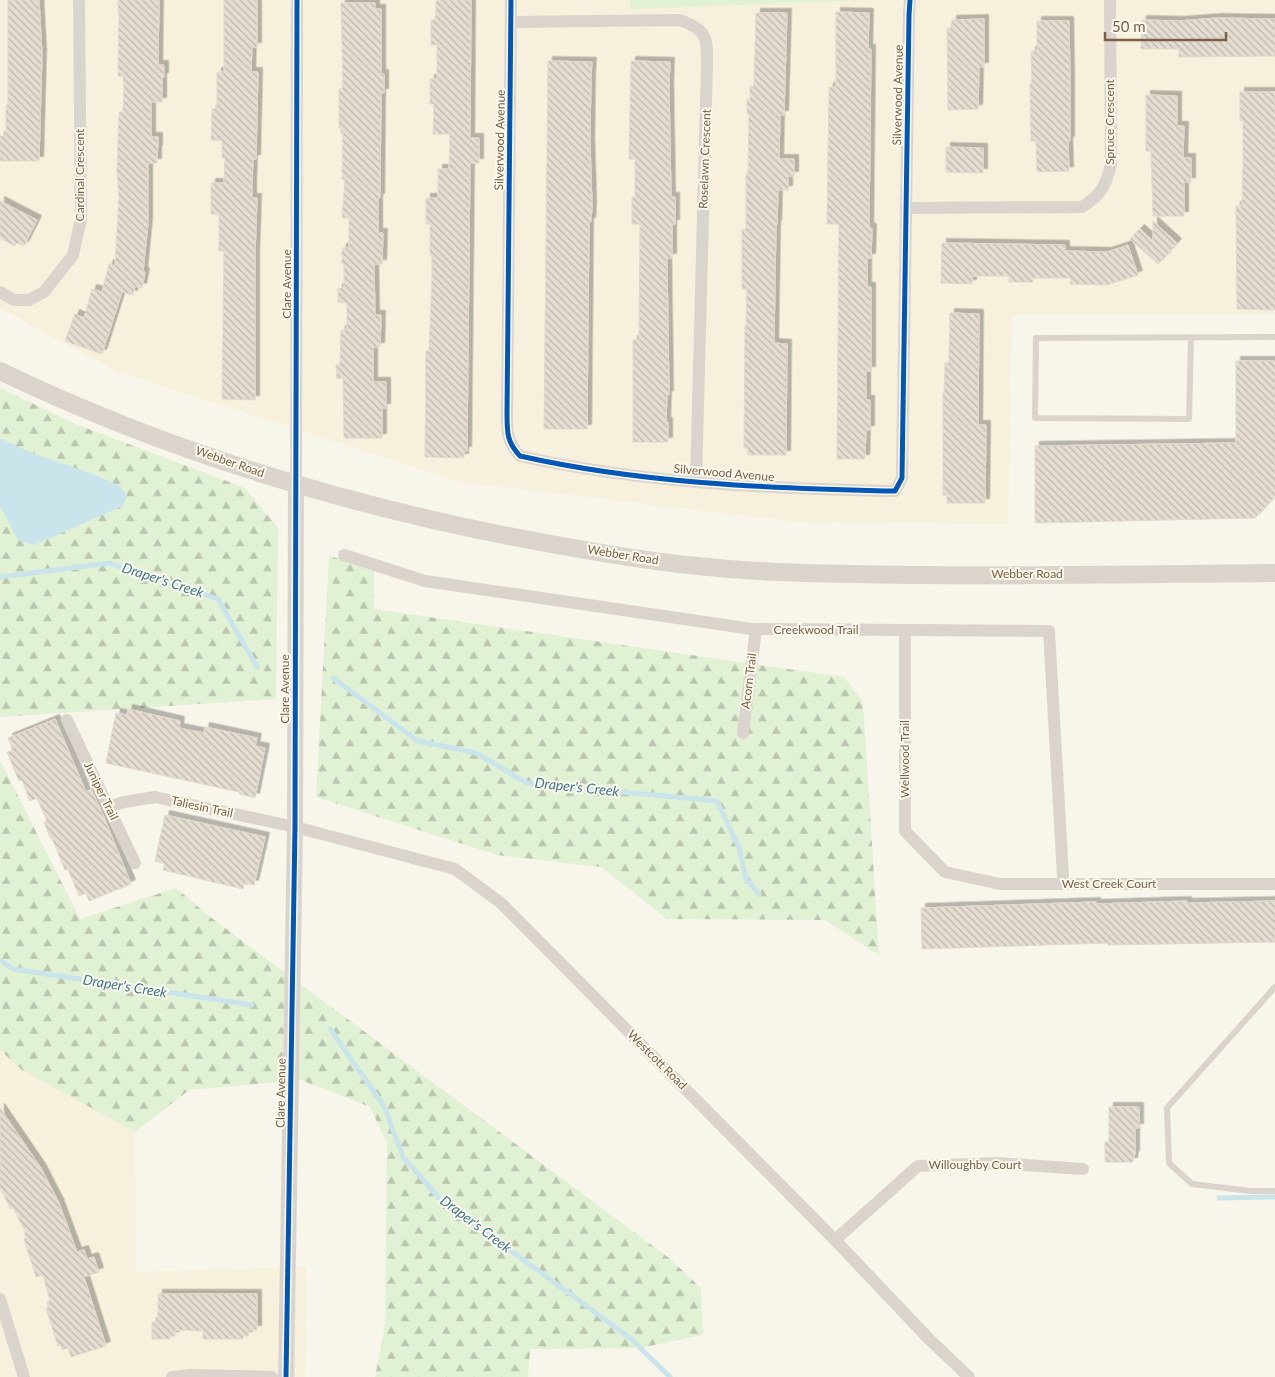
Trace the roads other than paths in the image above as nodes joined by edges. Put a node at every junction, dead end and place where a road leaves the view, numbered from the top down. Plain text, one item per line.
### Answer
1 (79, 0) edge
2 (297, 0) edge
3 (511, 0) edge
4 (910, 0) edge
5 (1110, 0) edge
6 (511, 22) junction
7 (906, 208) junction
8 (0, 292) edge
9 (1191, 337) junction
10 (1275, 337) edge
11 (0, 371) edge
12 (696, 481) junction
13 (296, 483) junction
14 (344, 555) dead end
15 (1275, 573) edge
16 (756, 630) junction
17 (905, 630) junction
18 (67, 720) dead end
19 (743, 733) dead end
20 (109, 807) junction
21 (295, 828) junction
22 (135, 863) dead end
23 (945, 872) joint
24 (1064, 876) dead end
25 (1275, 884) edge
26 (1275, 987) edge
27 (1083, 1168) dead end
28 (1275, 1190) edge
29 (835, 1240) junction
30 (0, 1300) edge
31 (24, 1377) edge
32 (172, 1377) edge
33 (272, 1377) edge
34 (286, 1377) edge
35 (969, 1377) edge

1 - 8 street, Cardinal Crescent
2 - 13 street, Clare Avenue
3 - 6 street, Silverwood Avenue
4 - 7 street, Silverwood Avenue
5 - 7 street, Spruce Crescent
6 - 12 street, Silverwood Avenue
6 - 12 street, Roselawn Crescent
7 - 12 street, Silverwood Avenue
9 - 9 lane
9 - 10 lane
11 - 13 main road, Webber Road
13 - 15 main road, Webber Road
13 - 21 street, Clare Avenue
14 - 16 street, Creekwood Trail
16 - 17 street, Creekwood Trail
16 - 19 street, Acorn Trail
17 - 23 street, Wellwood Trail
17 - 24 street, Creekwood Trail
18 - 20 street, Juniper Trail
20 - 21 street, Taliesin Trail
20 - 22 street, Juniper Trail
21 - 29 street, Westcott Road
21 - 34 street, Clare Avenue
23 - 25 street, West Creek Court
26 - 28 lane
27 - 29 street, Willoughby Court
29 - 35 street, Westcott Road
30 - 31 street
32 - 33 street

